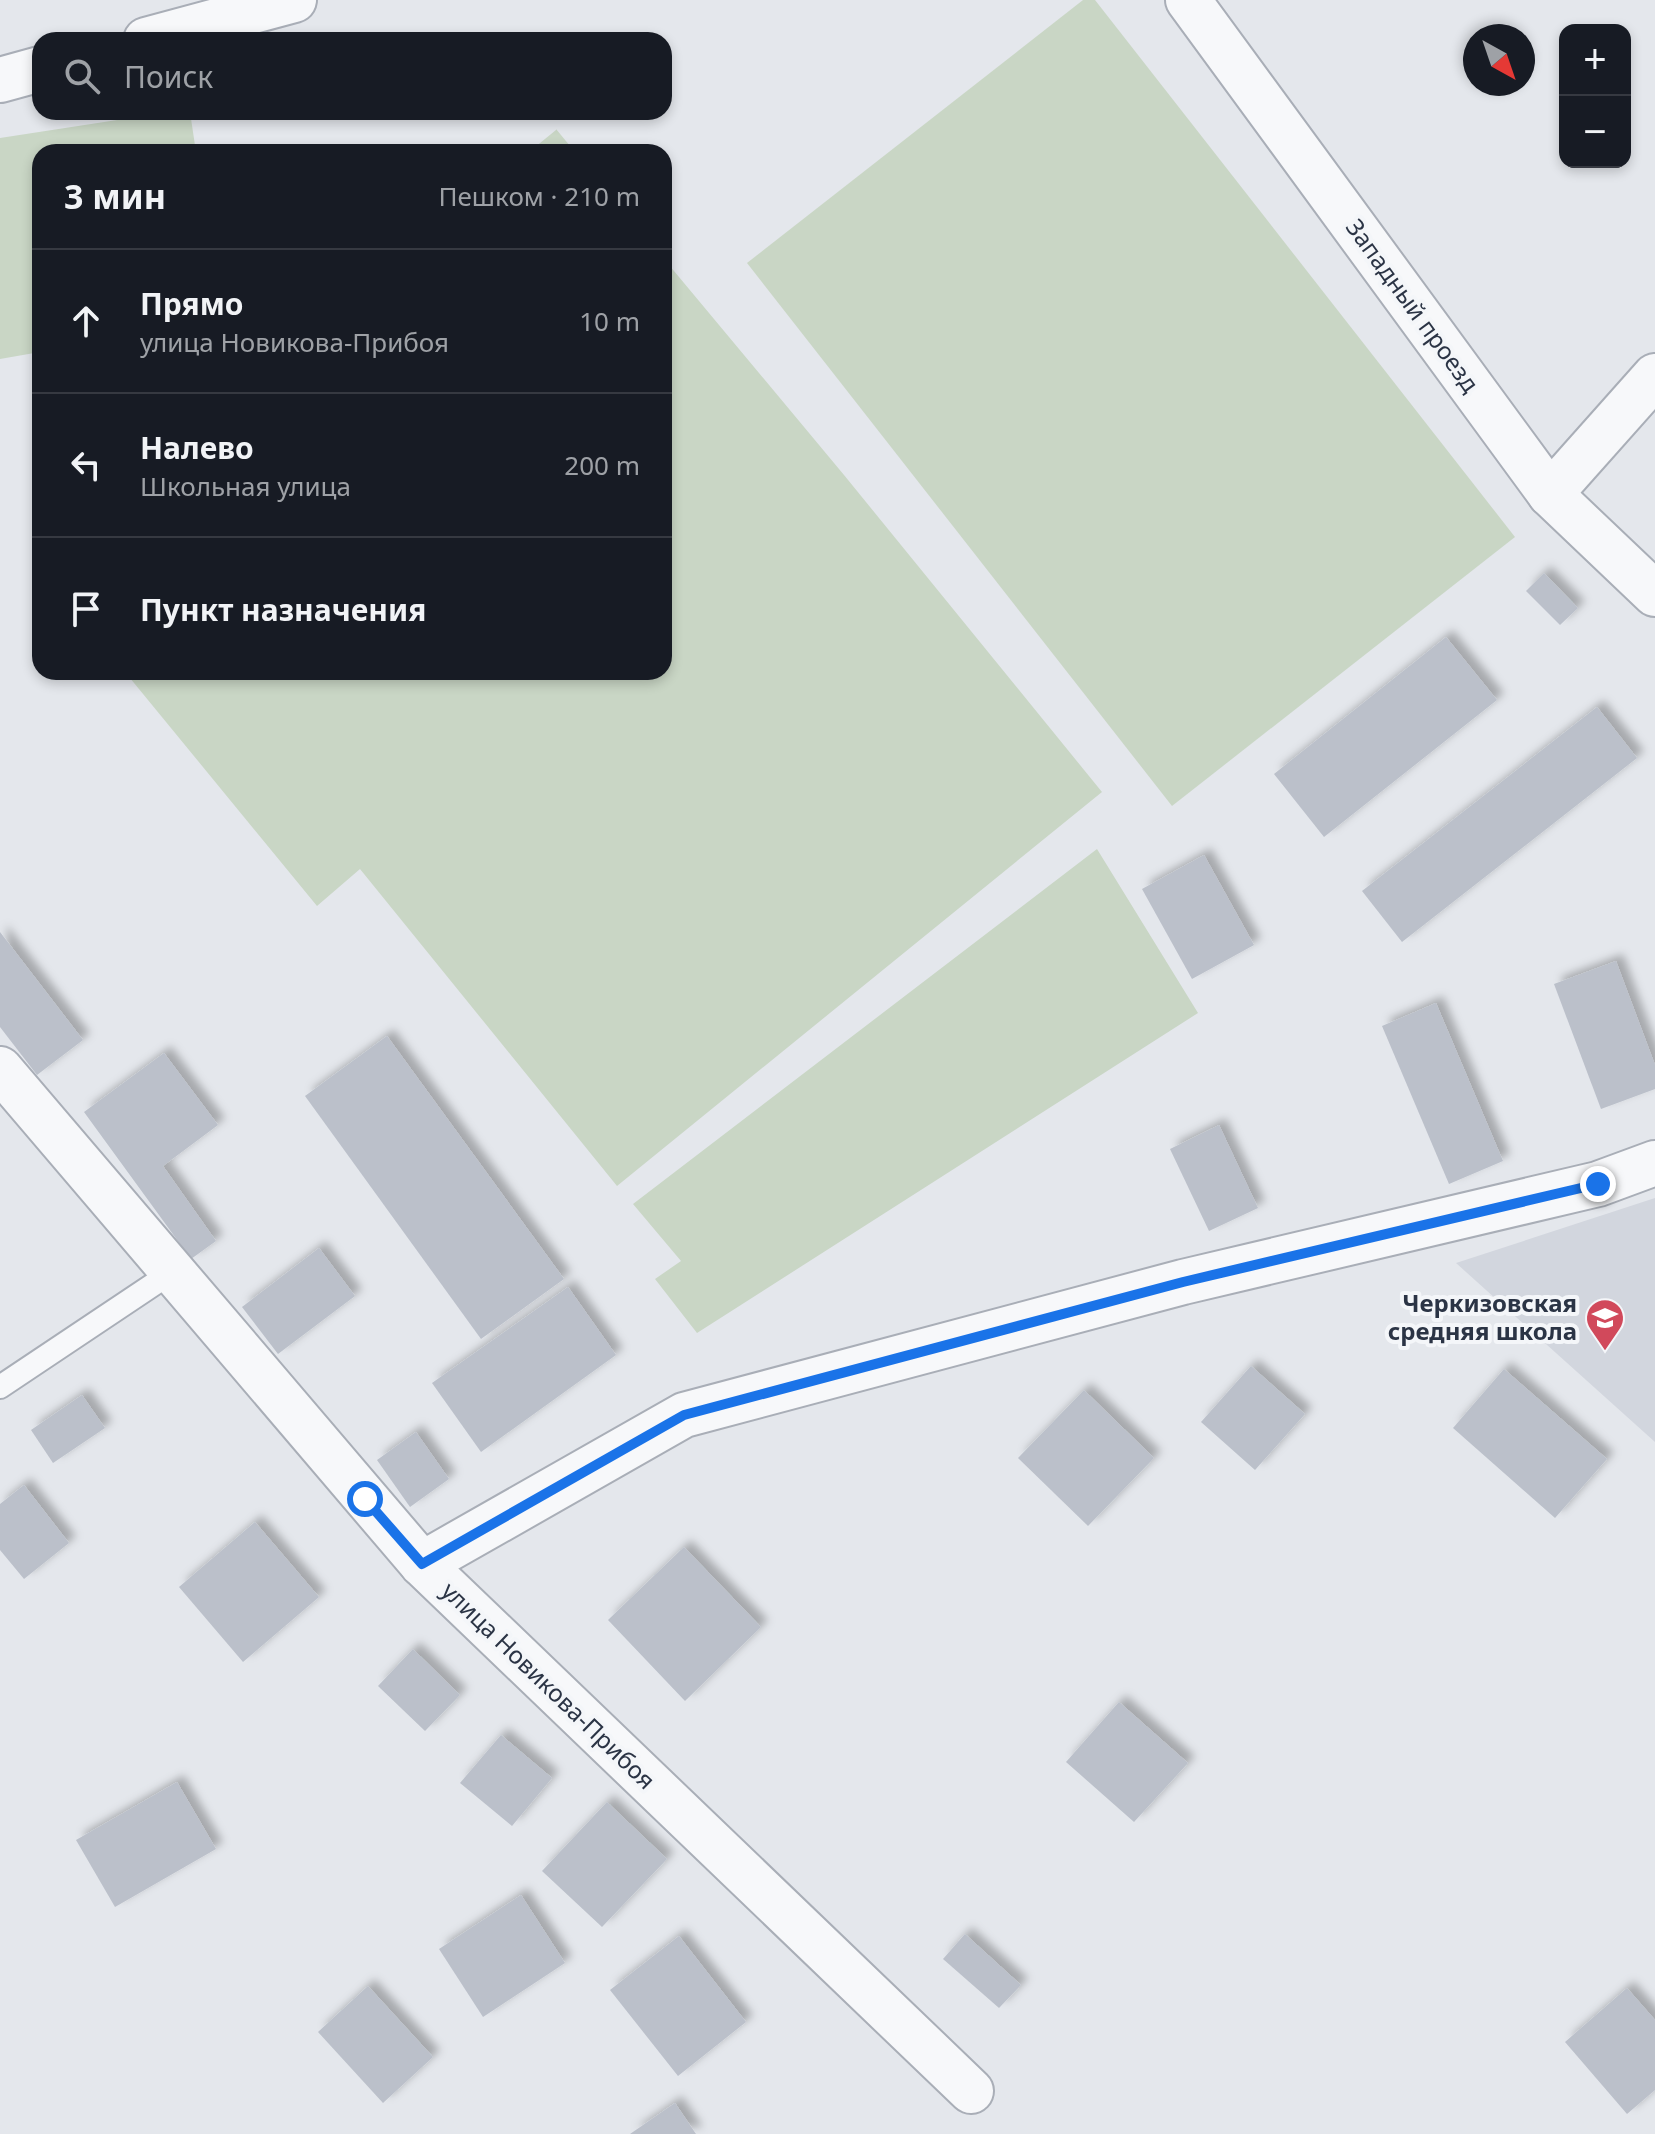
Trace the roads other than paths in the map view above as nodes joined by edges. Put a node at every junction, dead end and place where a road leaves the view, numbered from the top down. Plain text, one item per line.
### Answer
1 (294, 0) edge
2 (1188, 0) edge
3 (176, 32) edge
4 (32, 71) edge
5 (0, 80) edge
6 (1655, 376) edge
7 (1550, 494) junction
8 (1655, 594) edge
9 (0, 1069) edge
10 (1655, 1163) edge
11 (172, 1272) junction
12 (0, 1387) edge
13 (422, 1564) junction
14 (971, 2091) dead end

1 - 3 street
2 - 7 street, Западный проезд
4 - 5 street
6 - 7 street
7 - 8 street, Западный проезд
9 - 11 street, улица Новикова-Прибоя
10 - 13 street
11 - 12 lane
11 - 13 street, улица Новикова-Прибоя
13 - 14 street, улица Новикова-Прибоя

